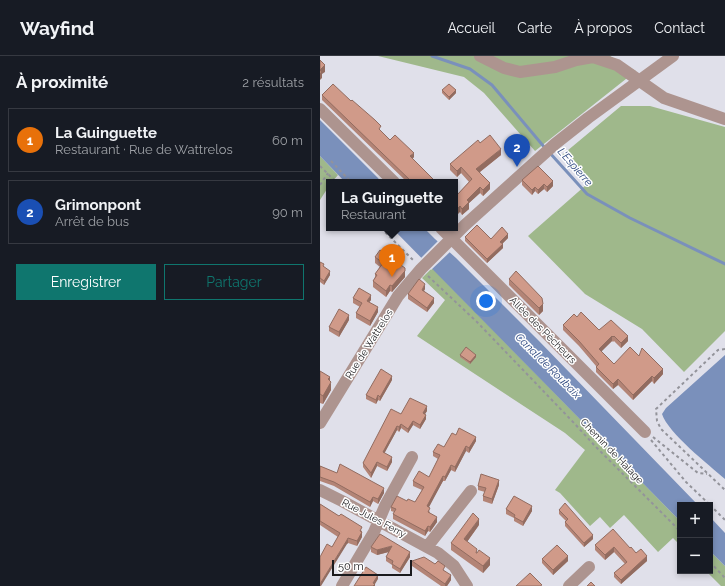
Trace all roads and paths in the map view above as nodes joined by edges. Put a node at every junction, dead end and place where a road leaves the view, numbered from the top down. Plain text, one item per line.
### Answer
1 (480, 56) edge
2 (673, 56) edge
3 (640, 81) junction
4 (320, 109) edge
5 (725, 119) edge
6 (330, 161) dead end
7 (320, 166) edge
8 (328, 173) junction
9 (333, 179) edge
10 (348, 179) edge
11 (391, 179) edge
12 (320, 185) edge
13 (384, 231) edge
14 (443, 231) edge
15 (449, 240) junction
16 (421, 269) junction
17 (725, 349) edge
18 (320, 423) edge
19 (645, 432) junction
20 (412, 457) dead end
21 (707, 474) junction
22 (320, 490) edge
23 (725, 490) edge
24 (471, 491) dead end
25 (707, 502) edge
26 (713, 508) edge
27 (379, 520) junction
28 (725, 520) edge
29 (677, 528) edge
30 (427, 547) junction
31 (713, 565) edge
32 (589, 567) dead end
33 (725, 578) edge
34 (342, 586) edge
35 (468, 586) edge
36 (569, 586) edge

1 - 3 street
2 - 3 street
3 - 5 street
3 - 15 street
4 - 11 street
6 - 10 path
7 - 8 path
8 - 9 path
8 - 12 path
13 - 16 path, Chemin de Halage
14 - 15 street, Allée des Pêcheurs
15 - 16 street, Rue de Wattrelos
15 - 19 street, Allée des Pêcheurs
16 - 18 street, Rue de Wattrelos
16 - 29 path, Chemin de Halage
17 - 21 path
19 - 21 path
19 - 25 path
20 - 27 street
21 - 23 path
22 - 27 street, Rue Jules Ferry
24 - 30 street
26 - 28 path
27 - 30 street, Rue Jules Ferry
27 - 34 street
30 - 35 street, Rue Jules Ferry
31 - 33 path
32 - 36 street

